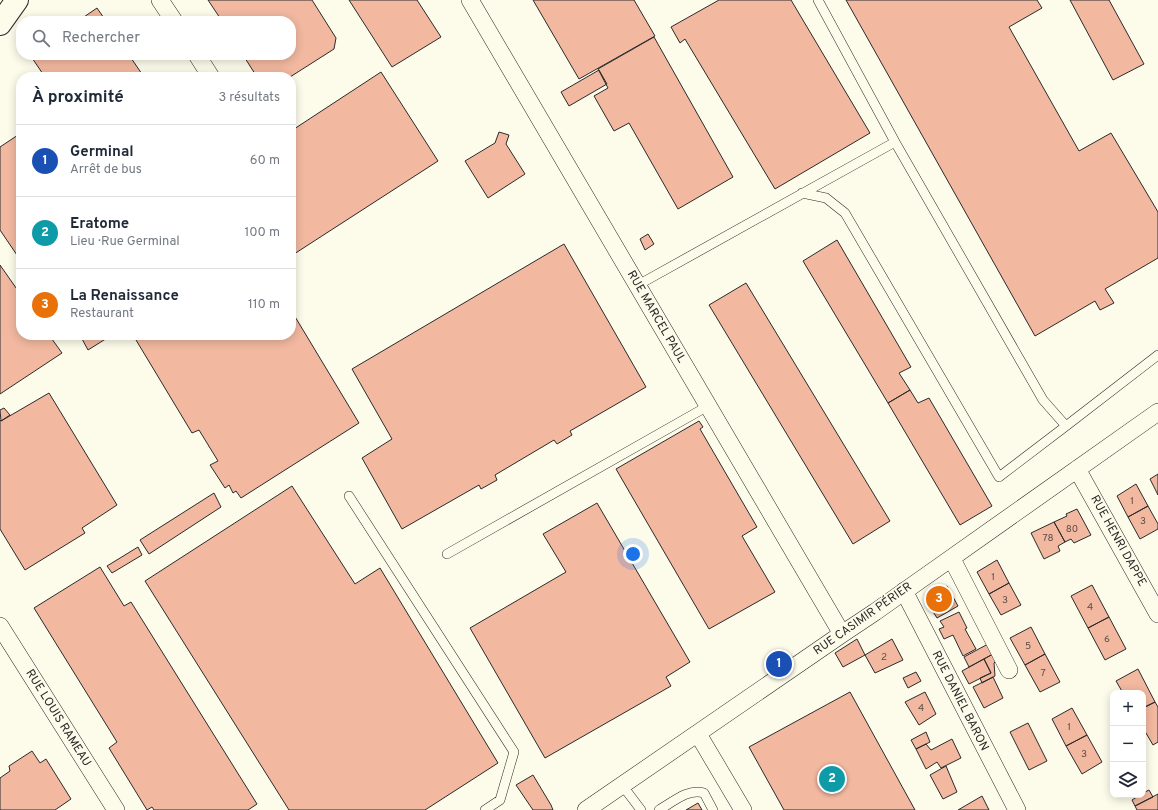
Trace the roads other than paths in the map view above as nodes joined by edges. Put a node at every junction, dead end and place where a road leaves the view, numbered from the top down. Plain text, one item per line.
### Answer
1 (17, 0) edge
2 (160, 0) edge
3 (470, 0) edge
4 (818, 0) edge
5 (171, 16) edge
6 (0, 24) edge
7 (200, 60) edge
8 (208, 72) edge
9 (895, 142) junction
10 (802, 193) junction
11 (638, 285) junction
12 (1158, 355) edge
13 (708, 406) junction
14 (1158, 412) edge
15 (1066, 426) junction
16 (1077, 469) junction
17 (349, 496) dead end
18 (447, 554) dead end
19 (952, 559) junction
20 (904, 591) junction
21 (1158, 614) edge
22 (0, 626) edge
23 (842, 634) junction
24 (1009, 670) dead end
25 (698, 734) junction
26 (622, 785) junction
27 (116, 810) edge
28 (485, 810) edge
29 (586, 810) edge
30 (641, 810) edge
31 (659, 810) edge
32 (713, 810) edge
33 (743, 810) edge
34 (1016, 810) edge

1 - 6 street
2 - 5 street
3 - 11 street, RUE MARCEL PAUL
4 - 9 lane
7 - 8 street
9 - 10 lane
9 - 15 lane
10 - 11 lane
10 - 15 lane
11 - 13 street, RUE MARCEL PAUL
12 - 15 lane
13 - 18 lane
13 - 23 street, RUE MARCEL PAUL
14 - 16 street, RUE CASIMIR PÉRIER
16 - 19 street, RUE CASIMIR PÉRIER
16 - 21 street, RUE HENRI DAPPE
17 - 28 lane
19 - 20 street, RUE CASIMIR PÉRIER
19 - 24 street
20 - 23 street, RUE CASIMIR PÉRIER
20 - 34 street, RUE DANIEL BARON
22 - 27 street, RUE LOUIS RAMEAU
23 - 25 street, RUE CASIMIR PÉRIER
25 - 26 street, RUE CASIMIR PÉRIER
25 - 33 street
26 - 29 street, RUE CASIMIR PÉRIER
26 - 30 lane
31 - 32 lane

